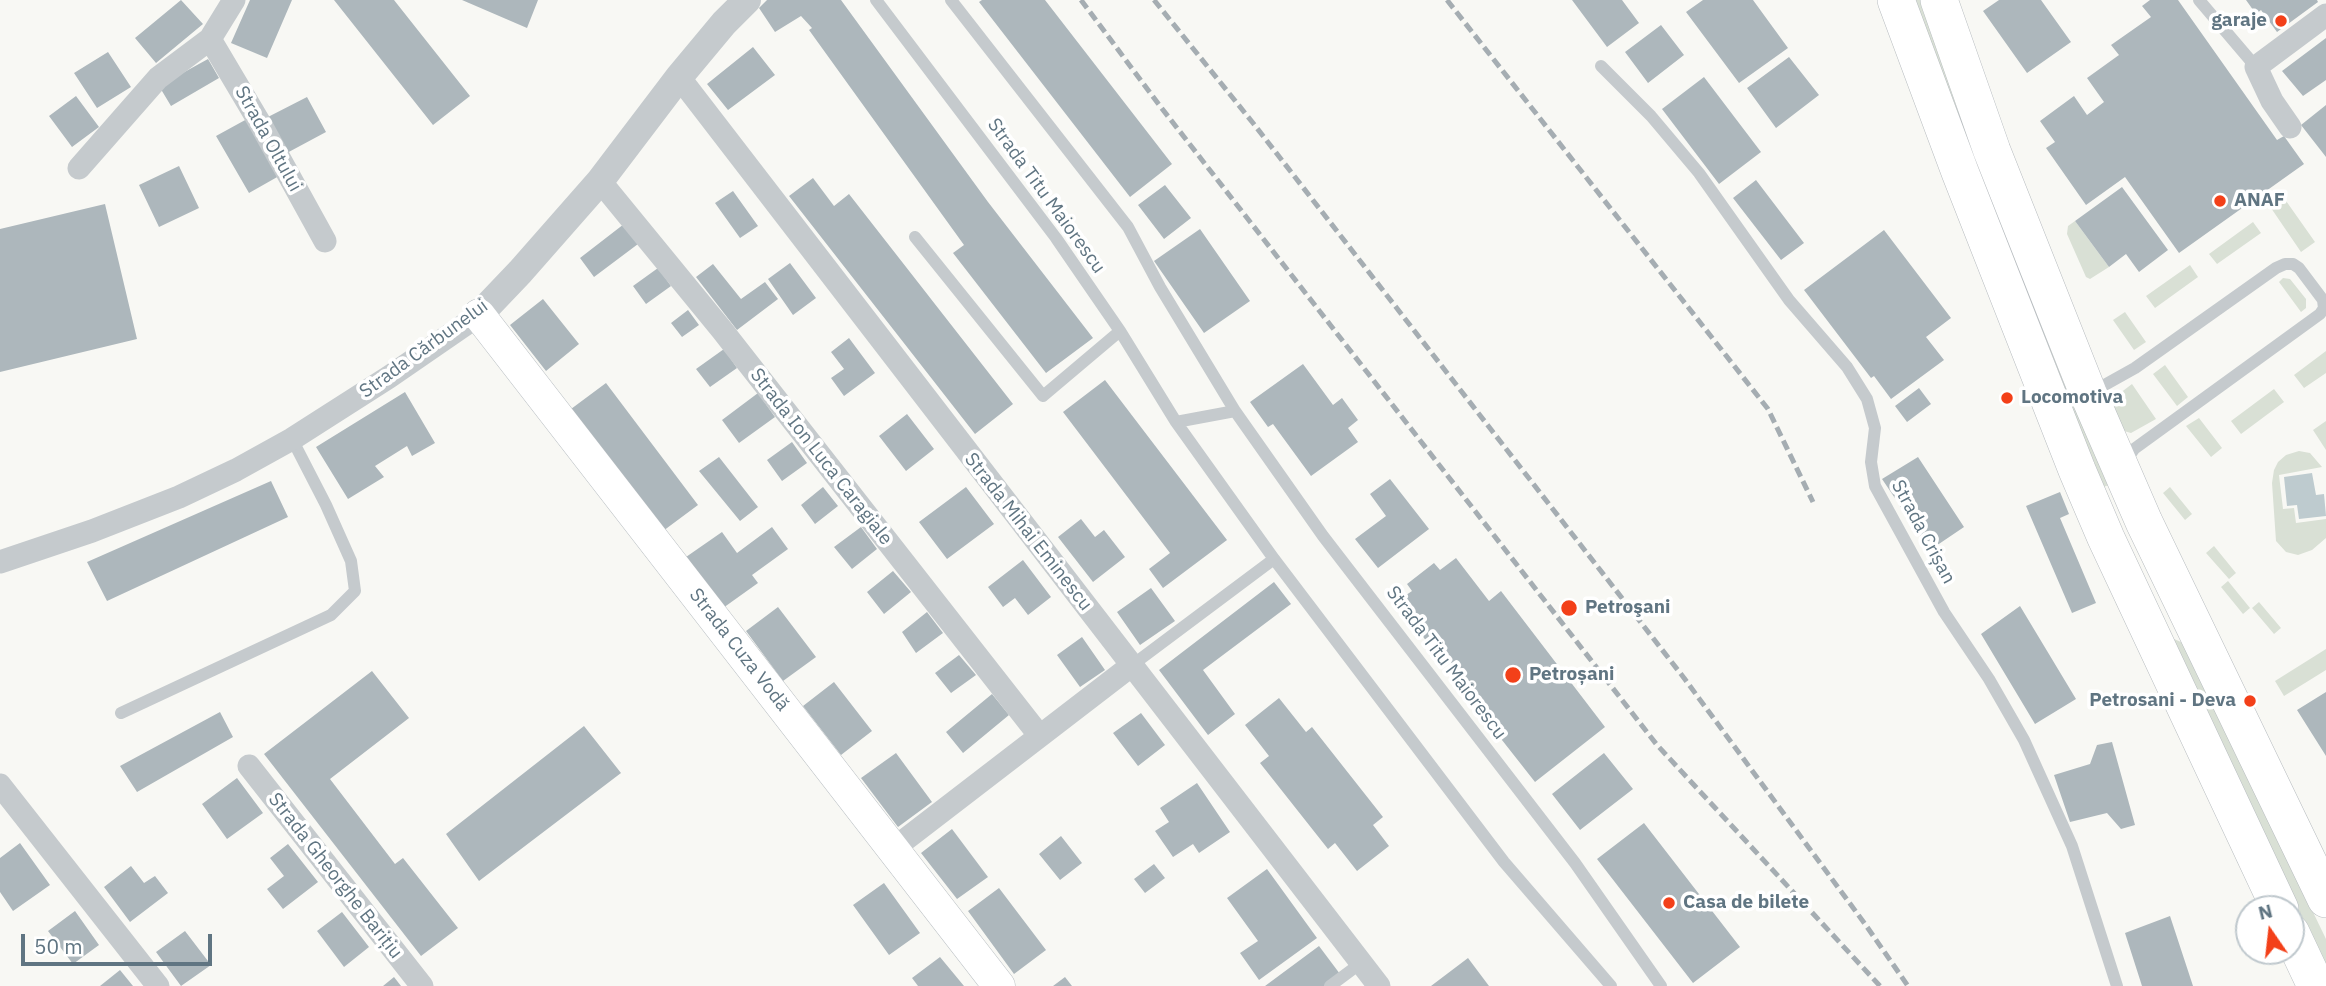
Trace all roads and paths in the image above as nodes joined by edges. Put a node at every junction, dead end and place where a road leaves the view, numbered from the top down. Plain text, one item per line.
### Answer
1 (234, 0) edge
2 (747, 0) edge
3 (876, 0) edge
4 (951, 0) edge
5 (1896, 0) edge
6 (1939, 0) edge
7 (2199, 0) edge
8 (2326, 15) edge
9 (210, 39) junction
10 (1601, 66) dead end
11 (2256, 67) junction
12 (679, 77) junction
13 (2290, 127) dead end
14 (79, 168) dead end
15 (600, 181) junction
16 (915, 237) dead end
17 (325, 241) dead end
18 (478, 315) junction
19 (1120, 331) junction
20 (2088, 393) junction
21 (1235, 411) junction
22 (1176, 422) junction
23 (292, 439) junction
24 (2121, 468) junction
25 (1274, 559) junction
26 (0, 562) edge
27 (2163, 562) junction
28 (2125, 579) junction
29 (1131, 666) junction
30 (121, 713) dead end
31 (1039, 735) junction
32 (249, 766) dead end
33 (0, 785) edge
34 (893, 849) junction
35 (2273, 895) edge
36 (2326, 899) edge
37 (1361, 963) junction
38 (2305, 963) edge
39 (158, 986) edge
40 (422, 986) edge
41 (999, 986) edge
42 (1330, 986) edge
43 (1379, 986) edge
44 (1611, 986) edge
45 (1661, 986) edge
46 (2117, 986) edge
47 (2316, 986) edge

1 - 9 street
2 - 12 street, Strada Cărbunelui
3 - 19 lane, Strada Titu Maiorescu
4 - 21 lane, Strada Titu Maiorescu
5 - 28 main road
6 - 20 main road
7 - 11 lane
8 - 11 street
9 - 14 street
9 - 17 street, Strada Oltului
10 - 46 lane, Strada Crișan
11 - 13 street
12 - 15 street, Strada Cărbunelui
12 - 29 street, Strada Mihai Eminescu
15 - 18 street, Strada Cărbunelui
15 - 31 street, Strada Ion Luca Caragiale
16 - 19 lane
18 - 23 street, Strada Cărbunelui
18 - 34 main road, Strada Cuza Vodă
19 - 22 lane, Strada Titu Maiorescu
20 - 24 main road
20 - 24 lane
21 - 22 lane
21 - 45 lane, Strada Titu Maiorescu
22 - 25 lane, Strada Titu Maiorescu
23 - 26 street, Strada Cărbunelui
23 - 30 lane
24 - 27 main road
25 - 29 lane
25 - 44 lane, Strada Titu Maiorescu
27 - 28 main road
27 - 36 main road
28 - 35 main road
29 - 31 street
29 - 37 street, Strada Mihai Eminescu
31 - 34 street
32 - 40 street, Strada Gheorghe Barițiu
33 - 39 street
34 - 41 main road, Strada Cuza Vodă
37 - 42 lane
37 - 43 street, Strada Mihai Eminescu
38 - 47 main road

